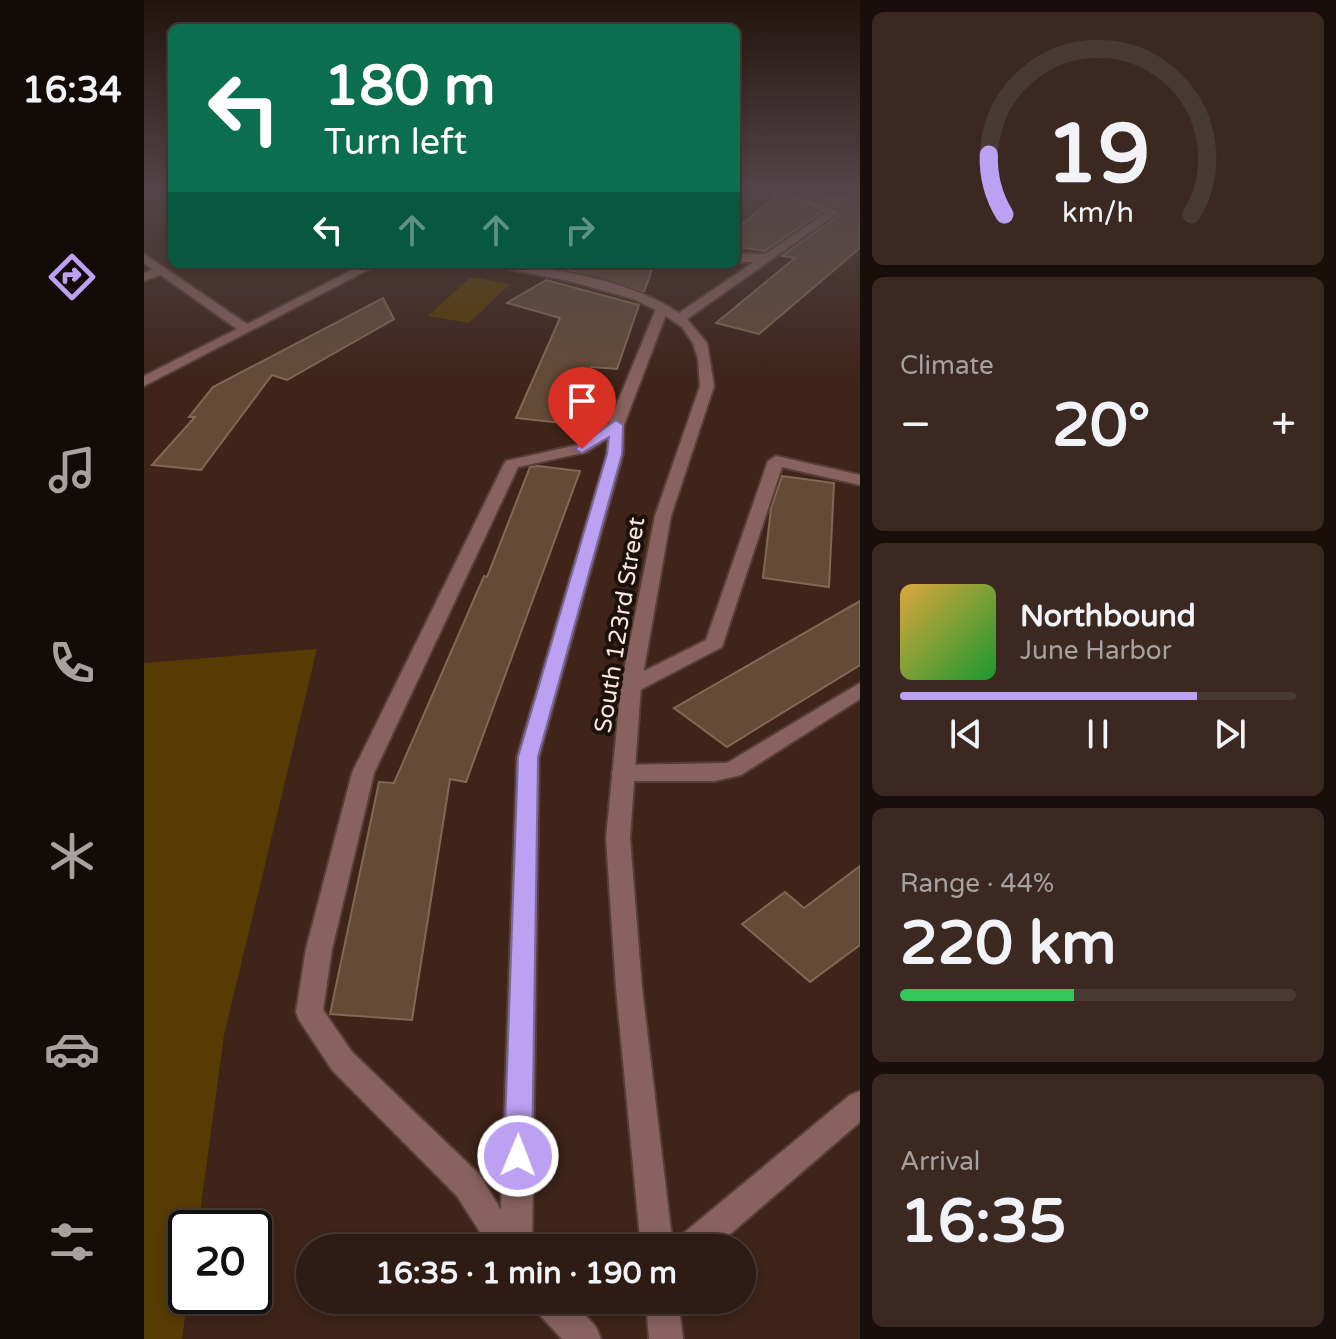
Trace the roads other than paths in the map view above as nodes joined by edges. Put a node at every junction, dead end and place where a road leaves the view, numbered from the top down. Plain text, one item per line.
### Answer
1 (774, 253) edge
2 (144, 258) edge
3 (740, 258) edge
4 (767, 258) junction
5 (365, 268) edge
6 (511, 268) edge
7 (161, 270) junction
8 (144, 277) edge
9 (671, 314) junction
10 (247, 330) junction
11 (144, 382) edge
12 (616, 425) junction
13 (860, 480) edge
14 (631, 686) junction
15 (860, 690) edge
16 (623, 773) junction
17 (860, 1104) edge
18 (499, 1234) edge
19 (516, 1234) edge
20 (655, 1234) edge
21 (707, 1234) edge
22 (562, 1314) edge
23 (663, 1314) edge
24 (584, 1339) edge
25 (666, 1339) edge

1 - 4 street
2 - 7 street
3 - 4 street
4 - 9 street
5 - 10 street
6 - 9 street
7 - 8 street
7 - 10 street
9 - 12 street
9 - 14 street, South 123rd Street
10 - 11 street
12 - 18 street
12 - 19 street
13 - 14 street
14 - 16 street, South 123rd Street
15 - 16 street
16 - 20 street, South 123rd Street
17 - 21 street
22 - 24 street
23 - 25 street

